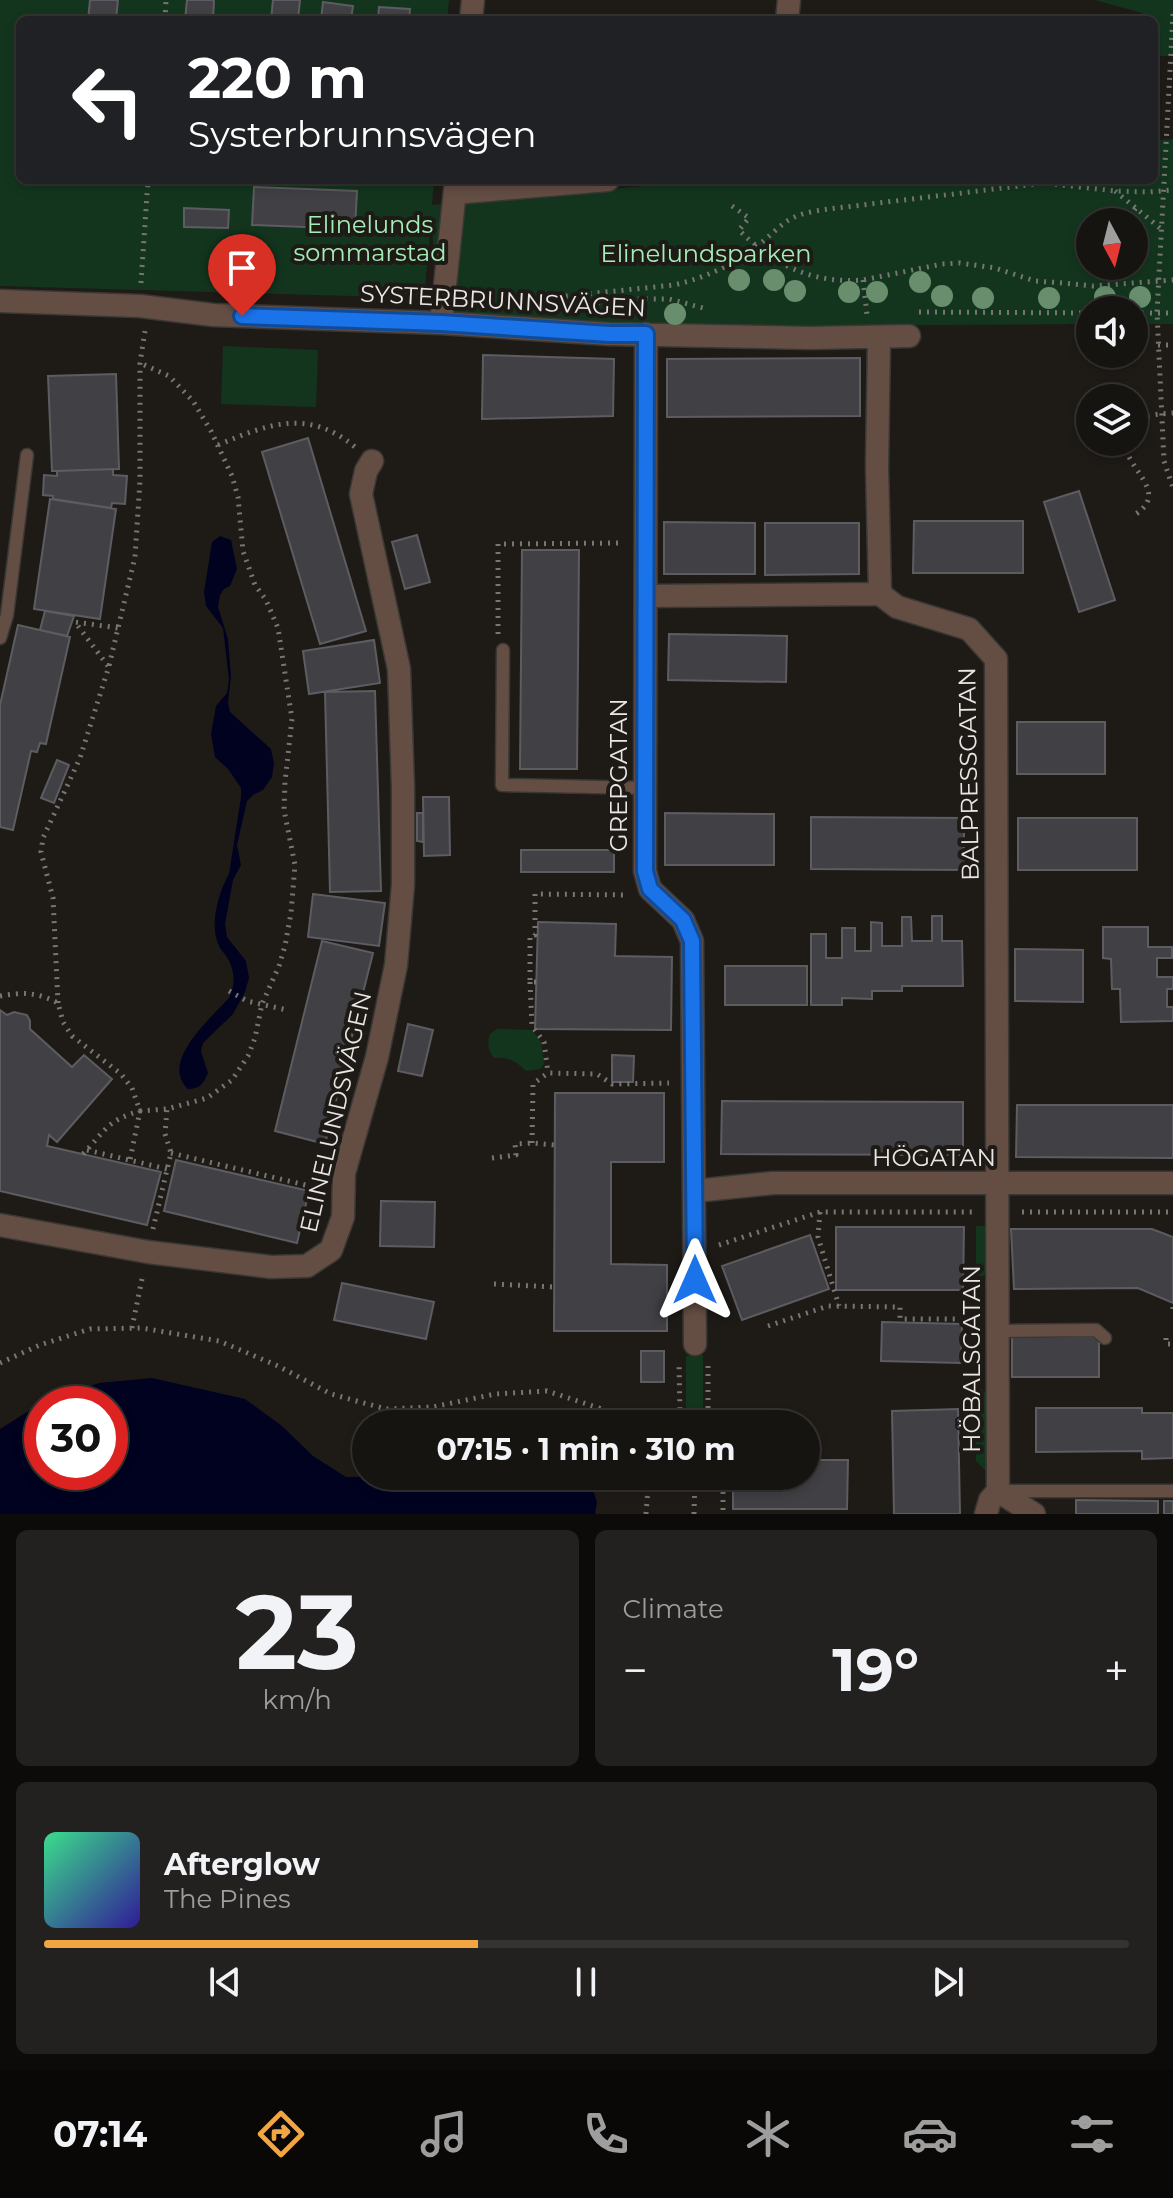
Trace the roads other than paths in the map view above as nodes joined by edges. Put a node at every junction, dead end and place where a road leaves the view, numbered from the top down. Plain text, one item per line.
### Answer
1 (521, 184) edge
2 (456, 187) edge
3 (0, 301) edge
4 (441, 323) junction
5 (646, 334) junction
6 (909, 336) dead end
7 (879, 338) junction
8 (27, 455) dead end
9 (372, 461) road end
10 (880, 594) junction
11 (647, 596) junction
12 (0, 638) edge
13 (503, 650) road end
14 (645, 788) junction
15 (1173, 1183) edge
16 (998, 1184) junction
17 (695, 1191) junction
18 (0, 1225) edge
19 (998, 1325) junction
20 (1105, 1338) dead end
21 (687, 1351) road end
22 (998, 1491) junction
23 (1173, 1491) edge
24 (986, 1514) edge
25 (1034, 1514) edge

1 - 2 street
2 - 4 street
3 - 4 street, SYSTERBRUNNSVÄGEN
4 - 5 street, SYSTERBRUNNSVÄGEN
5 - 7 street, SYSTERBRUNNSVÄGEN
5 - 11 street, GREPGATAN
6 - 7 street, SYSTERBRUNNSVÄGEN
7 - 10 street
8 - 12 lane
9 - 18 street, ELINELUNDSVÄGEN
10 - 11 street
10 - 16 street, BALPRESSGATAN
11 - 14 street, GREPGATAN
13 - 14 lane
14 - 17 street, GREPGATAN
15 - 16 street, HÖGATAN
16 - 17 street, HÖGATAN
16 - 19 street, HÖBALSGATAN
17 - 21 street, GREPGATAN
19 - 20 lane
19 - 22 street, HÖBALSGATAN
22 - 23 lane
22 - 24 street
22 - 25 street

